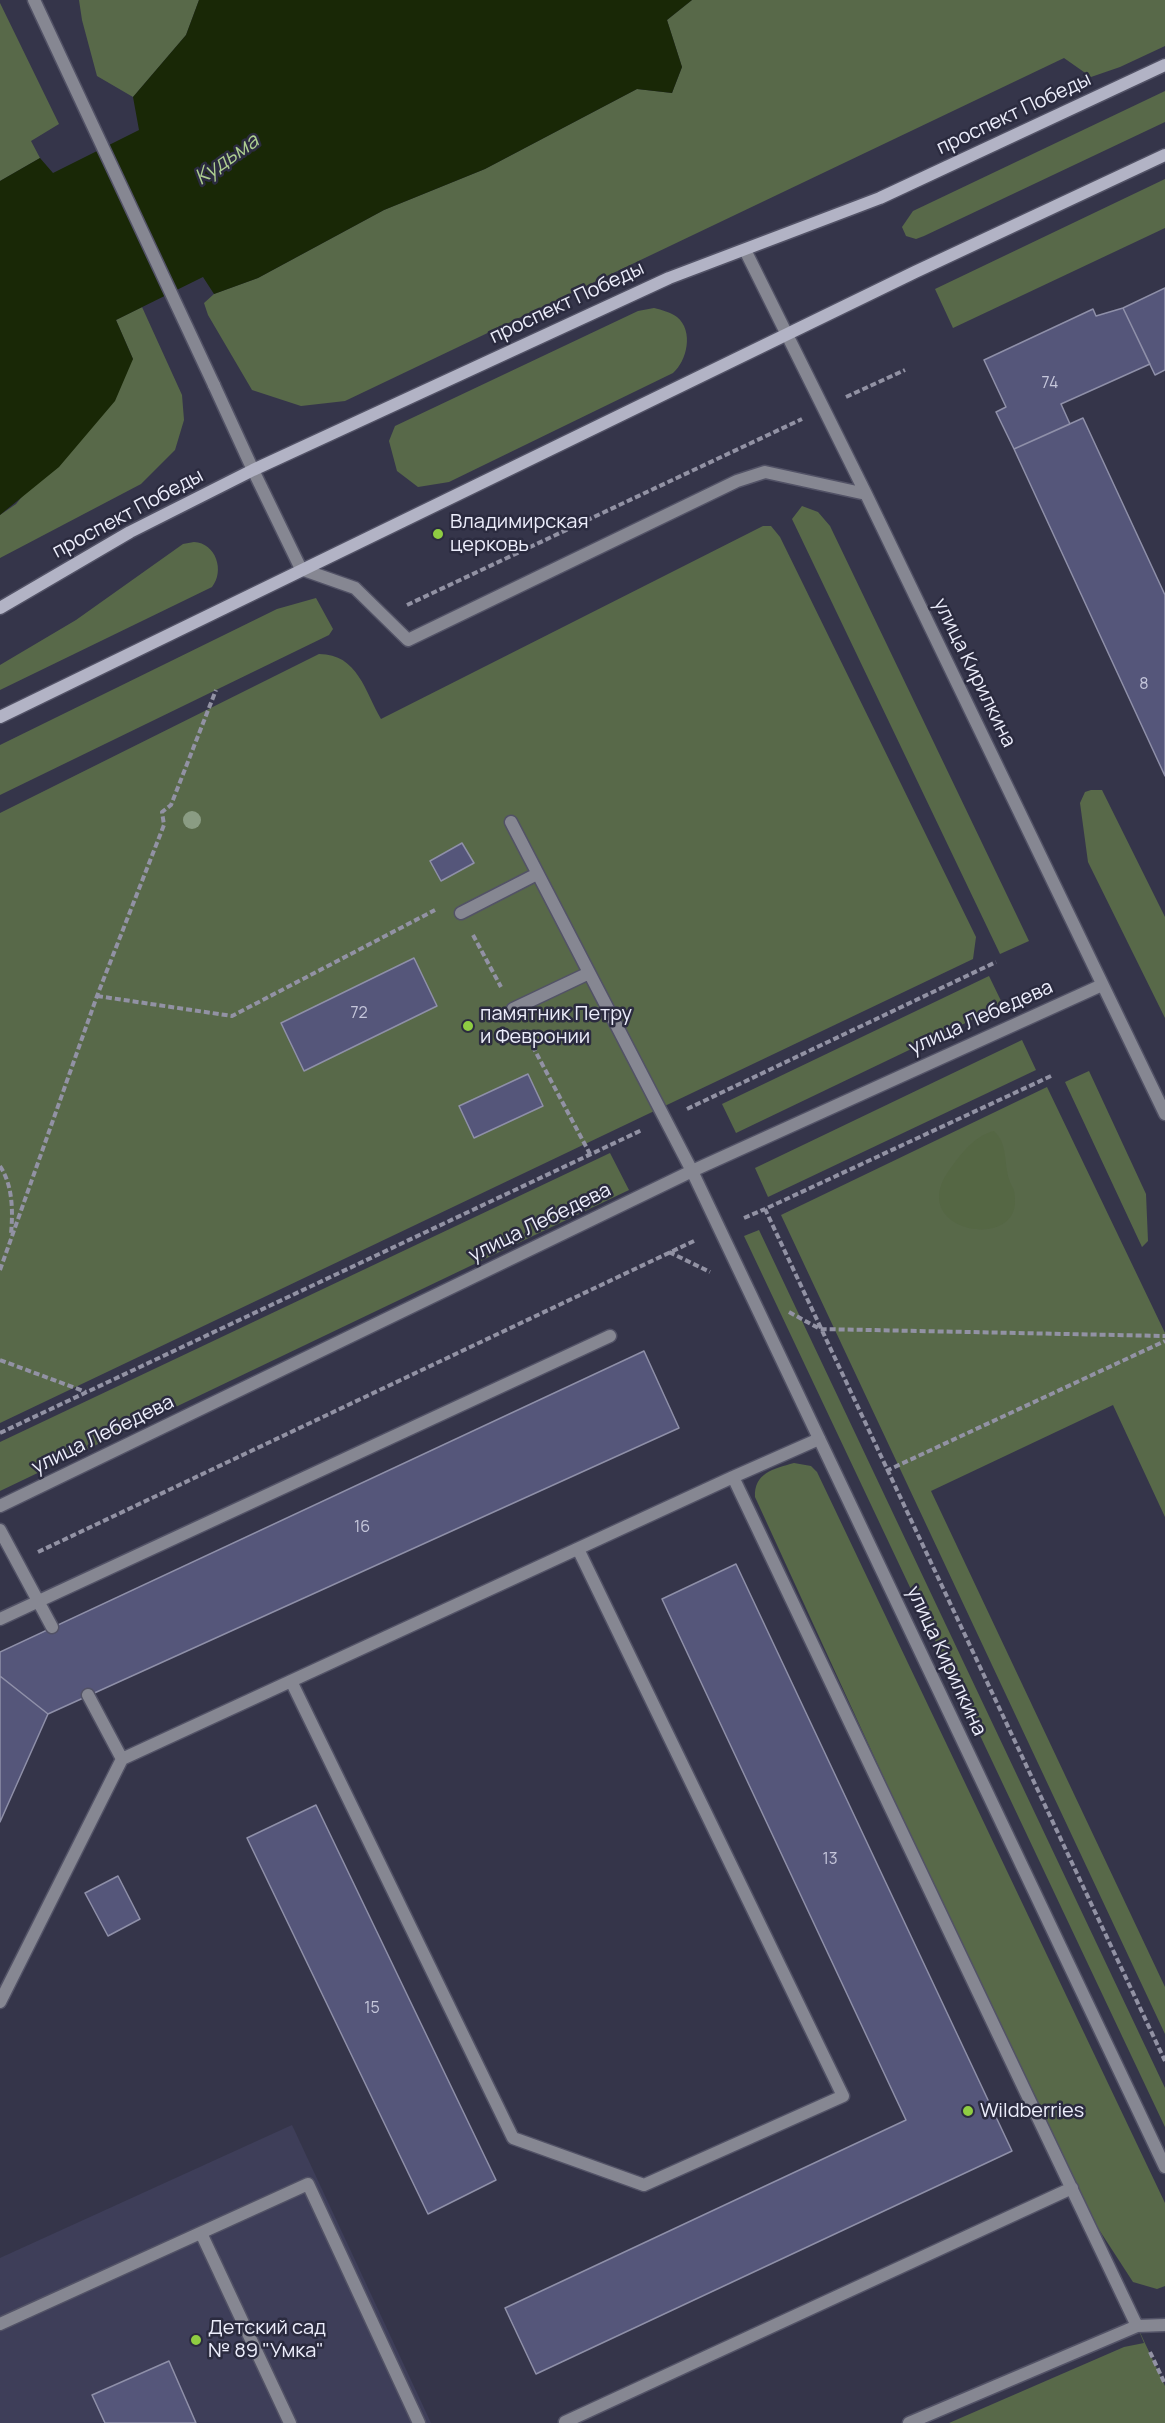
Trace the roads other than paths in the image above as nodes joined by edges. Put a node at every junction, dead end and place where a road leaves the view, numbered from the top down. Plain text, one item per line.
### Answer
1 (34, 0) edge
2 (1165, 65) edge
3 (1165, 154) edge
4 (745, 250) junction
5 (787, 336) junction
6 (253, 470) junction
7 (866, 494) junction
8 (301, 569) junction
9 (0, 608) edge
10 (0, 717) edge
11 (511, 822) dead end
12 (537, 874) junction
13 (461, 913) road end
14 (589, 973) junction
15 (1102, 985) junction
16 (513, 1009) road end
17 (1165, 1114) edge
18 (692, 1171) junction
19 (610, 1336) dead end
20 (819, 1439) junction
21 (733, 1478) junction
22 (0, 1506) edge
23 (0, 1530) edge
24 (578, 1549) junction
25 (38, 1601) junction
26 (0, 1618) edge
27 (52, 1627) dead end
28 (291, 1681) junction
29 (88, 1695) dead end
30 (122, 1759) junction
31 (0, 2002) edge
32 (1165, 2167) edge
33 (1072, 2188) junction
34 (201, 2233) junction
35 (0, 2324) edge
36 (1165, 2325) edge
37 (1137, 2326) junction
38 (565, 2422) edge
39 (290, 2423) edge
40 (419, 2423) edge
41 (909, 2423) edge

1 - 6 street
2 - 4 main road, проспект Победы
3 - 5 main road
4 - 5 street, улица Кирилкина
4 - 6 main road, проспект Победы
5 - 7 street, улица Кирилкина
5 - 8 main road
6 - 8 street
6 - 9 main road, проспект Победы
7 - 8 street
7 - 15 street, улица Кирилкина
8 - 10 main road
11 - 12 street, улица Кирилкина
12 - 13 street
12 - 14 street, улица Кирилкина
14 - 16 street
14 - 18 street, улица Кирилкина
15 - 17 street, улица Кирилкина
15 - 18 street, улица Лебедева
18 - 20 street, улица Кирилкина
18 - 22 street, улица Лебедева
19 - 25 street
20 - 21 street
20 - 32 street, улица Кирилкина
21 - 24 street
21 - 33 street
23 - 25 street
24 - 28 street
24 - 28 street
25 - 26 street
25 - 27 street
28 - 30 street
29 - 30 street
30 - 31 street
33 - 37 street
33 - 38 street
34 - 35 street
34 - 39 street
34 - 40 street
36 - 37 street
37 - 41 street

